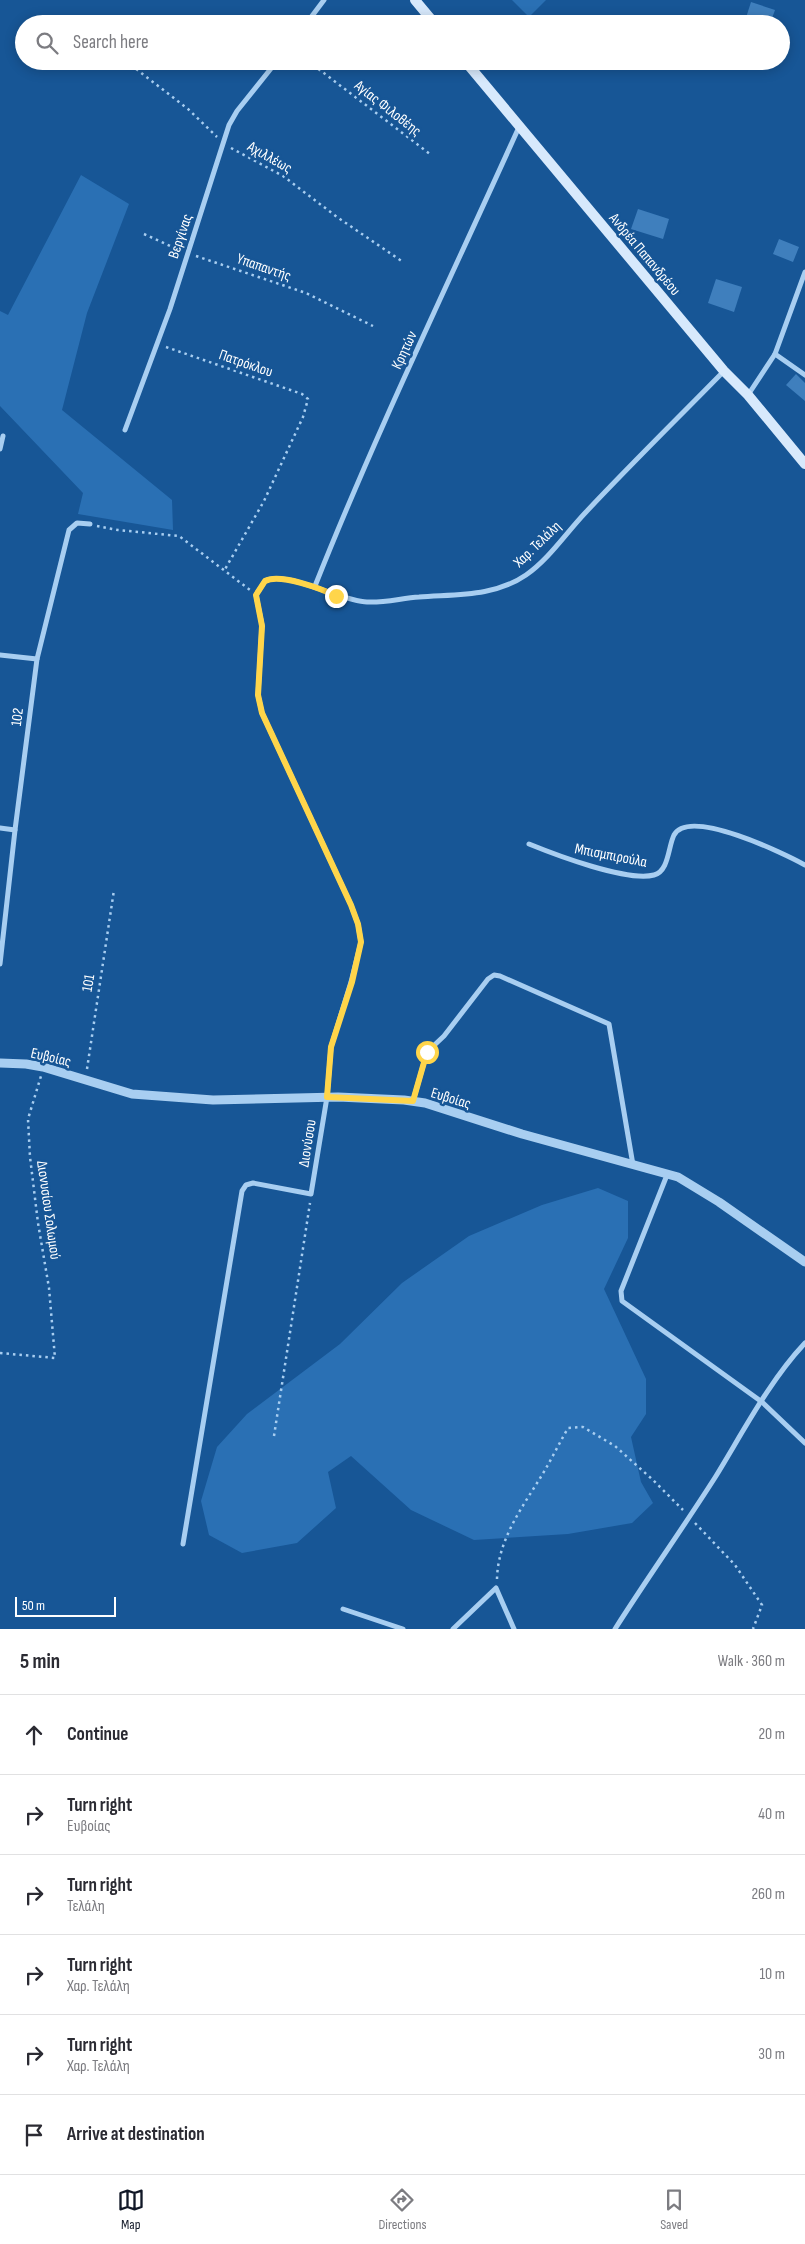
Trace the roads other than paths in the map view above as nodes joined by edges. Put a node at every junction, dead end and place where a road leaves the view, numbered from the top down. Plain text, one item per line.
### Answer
1 (324, 0) edge
2 (415, 0) edge
3 (313, 15) edge
4 (428, 15) edge
5 (270, 70) edge
6 (472, 70) edge
7 (519, 127) junction
8 (805, 272) edge
9 (775, 354) junction
10 (724, 371) junction
11 (805, 375) edge
12 (748, 395) junction
13 (125, 430) dead end
14 (3, 436) dead end
15 (0, 449) edge
16 (805, 464) edge
17 (90, 524) road end
18 (315, 586) junction
19 (256, 595) joint
20 (0, 655) edge
21 (37, 659) junction
22 (0, 828) edge
23 (15, 830) junction
24 (529, 844) dead end
25 (805, 865) edge
26 (0, 964) edge
27 (0, 1063) edge
28 (327, 1097) junction
29 (413, 1101) junction
30 (634, 1165) junction
31 (667, 1175) junction
32 (805, 1262) edge
33 (805, 1343) edge
34 (762, 1402) junction
35 (805, 1443) edge
36 (182, 1544) dead end
37 (343, 1609) dead end
38 (403, 1629) edge
39 (453, 1629) edge
40 (514, 1629) edge
41 (615, 1629) edge

1 - 3 street
2 - 4 main road
5 - 13 street, Βεργίνας
6 - 7 main road, Ανδρέα Παπανδρέου
7 - 10 main road, Ανδρέα Παπανδρέου
7 - 18 street, Κρητών
8 - 9 street
9 - 11 street
9 - 12 street
10 - 12 main road, Ανδρέα Παπανδρέου
10 - 18 street, Χαρ. Τελάλη
12 - 16 main road, Ανδρέα Παπανδρέου
14 - 15 street
17 - 21 street, 102
18 - 19 street, Χαρ. Τελάλη
19 - 28 street, Διονύσου
20 - 21 street
21 - 23 street, 102
22 - 23 street
23 - 26 street, 102
24 - 25 street, Μπισμπιρούλα
27 - 28 street, Ευβοίας
28 - 29 street, Ευβοίας
28 - 36 street, Διονύσου
29 - 30 street, Ευβοίας
29 - 30 street
30 - 31 street, Ευβοίας
31 - 32 street, Ευβοίας
31 - 34 street
33 - 34 street
34 - 35 street
34 - 41 street
37 - 38 street
39 - 40 street

